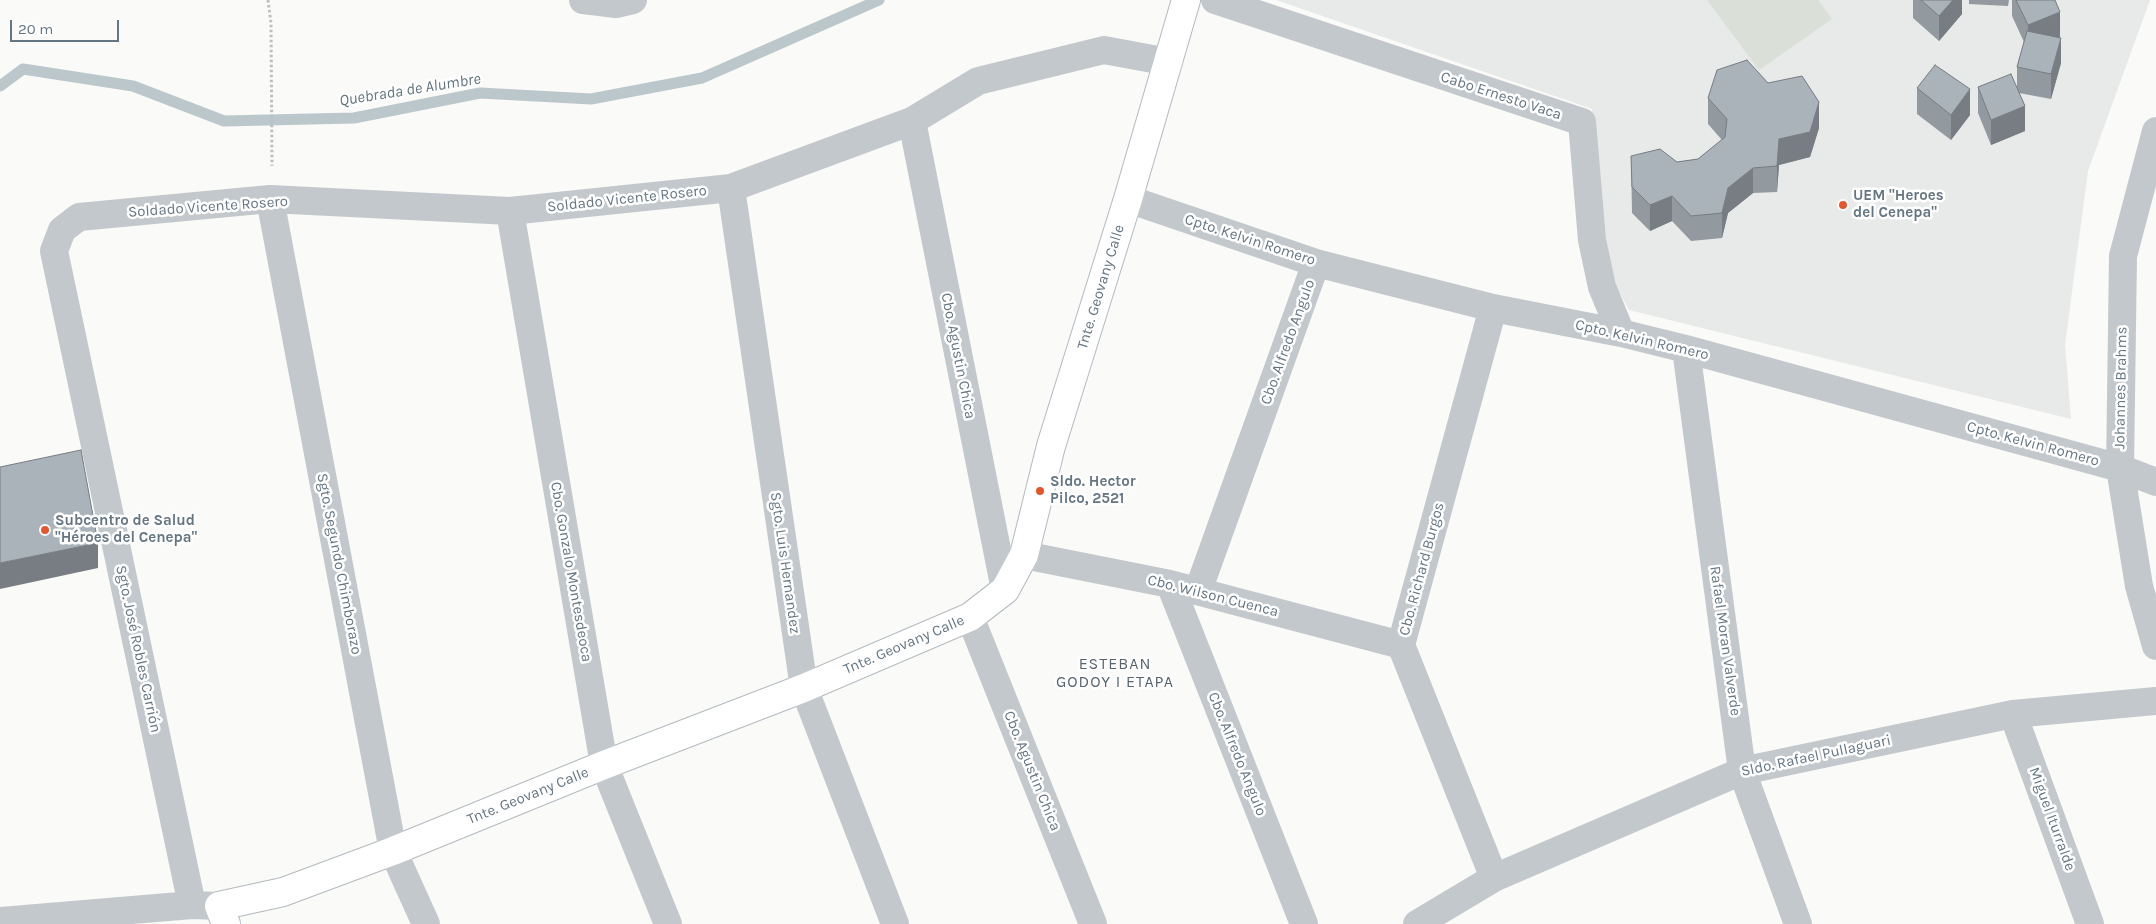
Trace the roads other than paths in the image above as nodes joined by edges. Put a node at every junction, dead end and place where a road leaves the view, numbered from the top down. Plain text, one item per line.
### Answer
1 (583, 0) edge
2 (1186, 0) edge
3 (1215, 0) edge
4 (621, 1) edge
5 (1169, 62) junction
6 (912, 121) junction
7 (2156, 131) edge
8 (730, 188) junction
9 (270, 199) junction
10 (1128, 199) junction
11 (510, 211) junction
12 (62, 230) joint
13 (1316, 263) junction
14 (1493, 308) junction
15 (1621, 334) junction
16 (1686, 349) junction
17 (2120, 468) junction
18 (2156, 482) edge
19 (1024, 555) junction
20 (1170, 584) junction
21 (1005, 590) junction
22 (1198, 591) junction
23 (970, 617) junction
24 (1401, 645) junction
25 (2156, 646) edge
26 (804, 688) junction
27 (2156, 701) edge
28 (2013, 714) junction
29 (604, 765) junction
30 (1742, 771) junction
31 (393, 851) junction
32 (1494, 878) junction
33 (192, 905) junction
34 (222, 915) edge
35 (0, 920) edge
36 (426, 924) edge
37 (668, 924) edge
38 (895, 924) edge
39 (1093, 924) edge
40 (1304, 924) edge
41 (1417, 924) edge
42 (1798, 924) edge
43 (2090, 924) edge

1 - 4 street
2 - 5 street, Tnte. Geovany Calle
3 - 15 street, Cabo Ernesto Vaca
5 - 6 street, Soldado Vicente Rosero
5 - 10 street, Tnte. Geovany Calle
6 - 8 street, Soldado Vicente Rosero
6 - 21 street, Cbo. Agustin Chica
7 - 17 street, Johannes Brahms
8 - 11 street, Soldado Vicente Rosero
8 - 26 street, Sgto. Luis Hernandez
9 - 11 street, Soldado Vicente Rosero
9 - 12 street, Soldado Vicente Rosero
9 - 31 street, Sgto. Segundo Chimborazo
10 - 13 street, Cpto. Kelvin Romero
10 - 19 street, Tnte. Geovany Calle
11 - 29 street, Cbo. Gonzalo Montesdeoca
12 - 33 street, Sgto. José Robles Carrión
13 - 14 street, Cpto. Kelvin Romero
13 - 22 street, Cbo. Alfredo Angulo
14 - 15 street, Cpto. Kelvin Romero
14 - 24 street, Cbo. Richard Burgos
15 - 16 street, Cpto. Kelvin Romero
16 - 17 street, Cpto. Kelvin Romero
16 - 30 street, Rafael Moran Valverde
17 - 18 street, Cpto. Kelvin Romero
17 - 25 street, Johannes Brahms
19 - 20 street, Cbo. Wilson Cuenca
19 - 21 street, Tnte. Geovany Calle
20 - 22 street, Cbo. Wilson Cuenca
20 - 40 street, Cbo. Alfredo Angulo
21 - 23 street, Tnte. Geovany Calle
22 - 24 street, Cbo. Wilson Cuenca
23 - 26 street, Tnte. Geovany Calle
23 - 39 street, Cbo. Agustin Chica
24 - 32 street, Cbo. Richard Burgos
26 - 29 street, Tnte. Geovany Calle
26 - 38 street, Sgto. Luis Hernandez
27 - 28 street, Sldo. Rafael Pullaguari
28 - 30 street, Sldo. Rafael Pullaguari
28 - 43 street, Miguel Iturralde
29 - 31 street, Tnte. Geovany Calle
29 - 37 street, Cbo. Gonzalo Montesdeoca
30 - 32 street, Sldo. Rafael Pullaguari
30 - 42 street, Rafael Moran Valverde
31 - 34 street, Tnte. Geovany Calle
31 - 36 street, Sgto. Segundo Chimborazo
32 - 41 street, Sldo. Rafael Pullaguari
33 - 34 street
33 - 35 street

